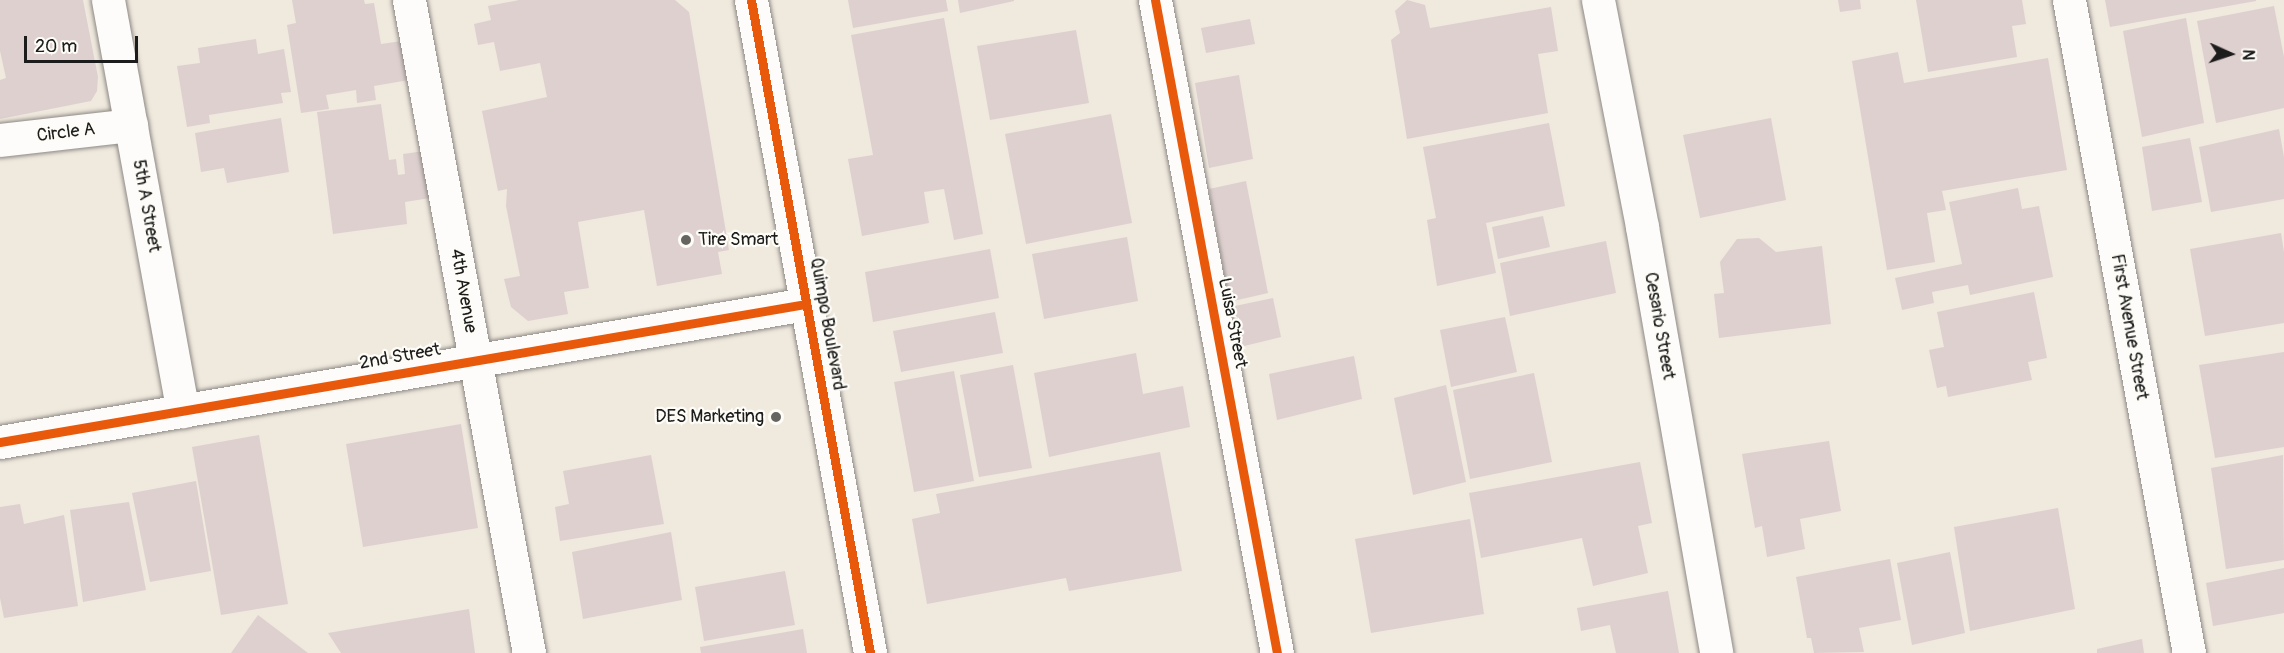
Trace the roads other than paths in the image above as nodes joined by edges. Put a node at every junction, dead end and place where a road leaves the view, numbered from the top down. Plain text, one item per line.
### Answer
1 (108, 0) edge
2 (409, 0) edge
3 (751, 0) edge
4 (1155, 0) edge
5 (1598, 0) edge
6 (2069, 0) edge
7 (131, 125) junction
8 (0, 140) edge
9 (806, 304) junction
10 (476, 361) junction
11 (183, 411) junction
12 (0, 442) edge
13 (529, 653) edge
14 (870, 653) edge
15 (1278, 653) edge
16 (1716, 653) edge
17 (2189, 653) edge

1 - 7 street, 5th A Street
2 - 10 street, 4th Avenue
3 - 9 street, Quimpo Boulevard
4 - 15 street, Luisa Street
5 - 16 street, Cesario Street
6 - 17 street, First Avenue Street
7 - 8 street, Circle A
7 - 11 street, 5th A Street
9 - 10 street, 2nd Street
9 - 14 street, Quimpo Boulevard
10 - 11 street, 2nd Street
10 - 13 street, 4th Avenue
11 - 12 street, 2nd Street

